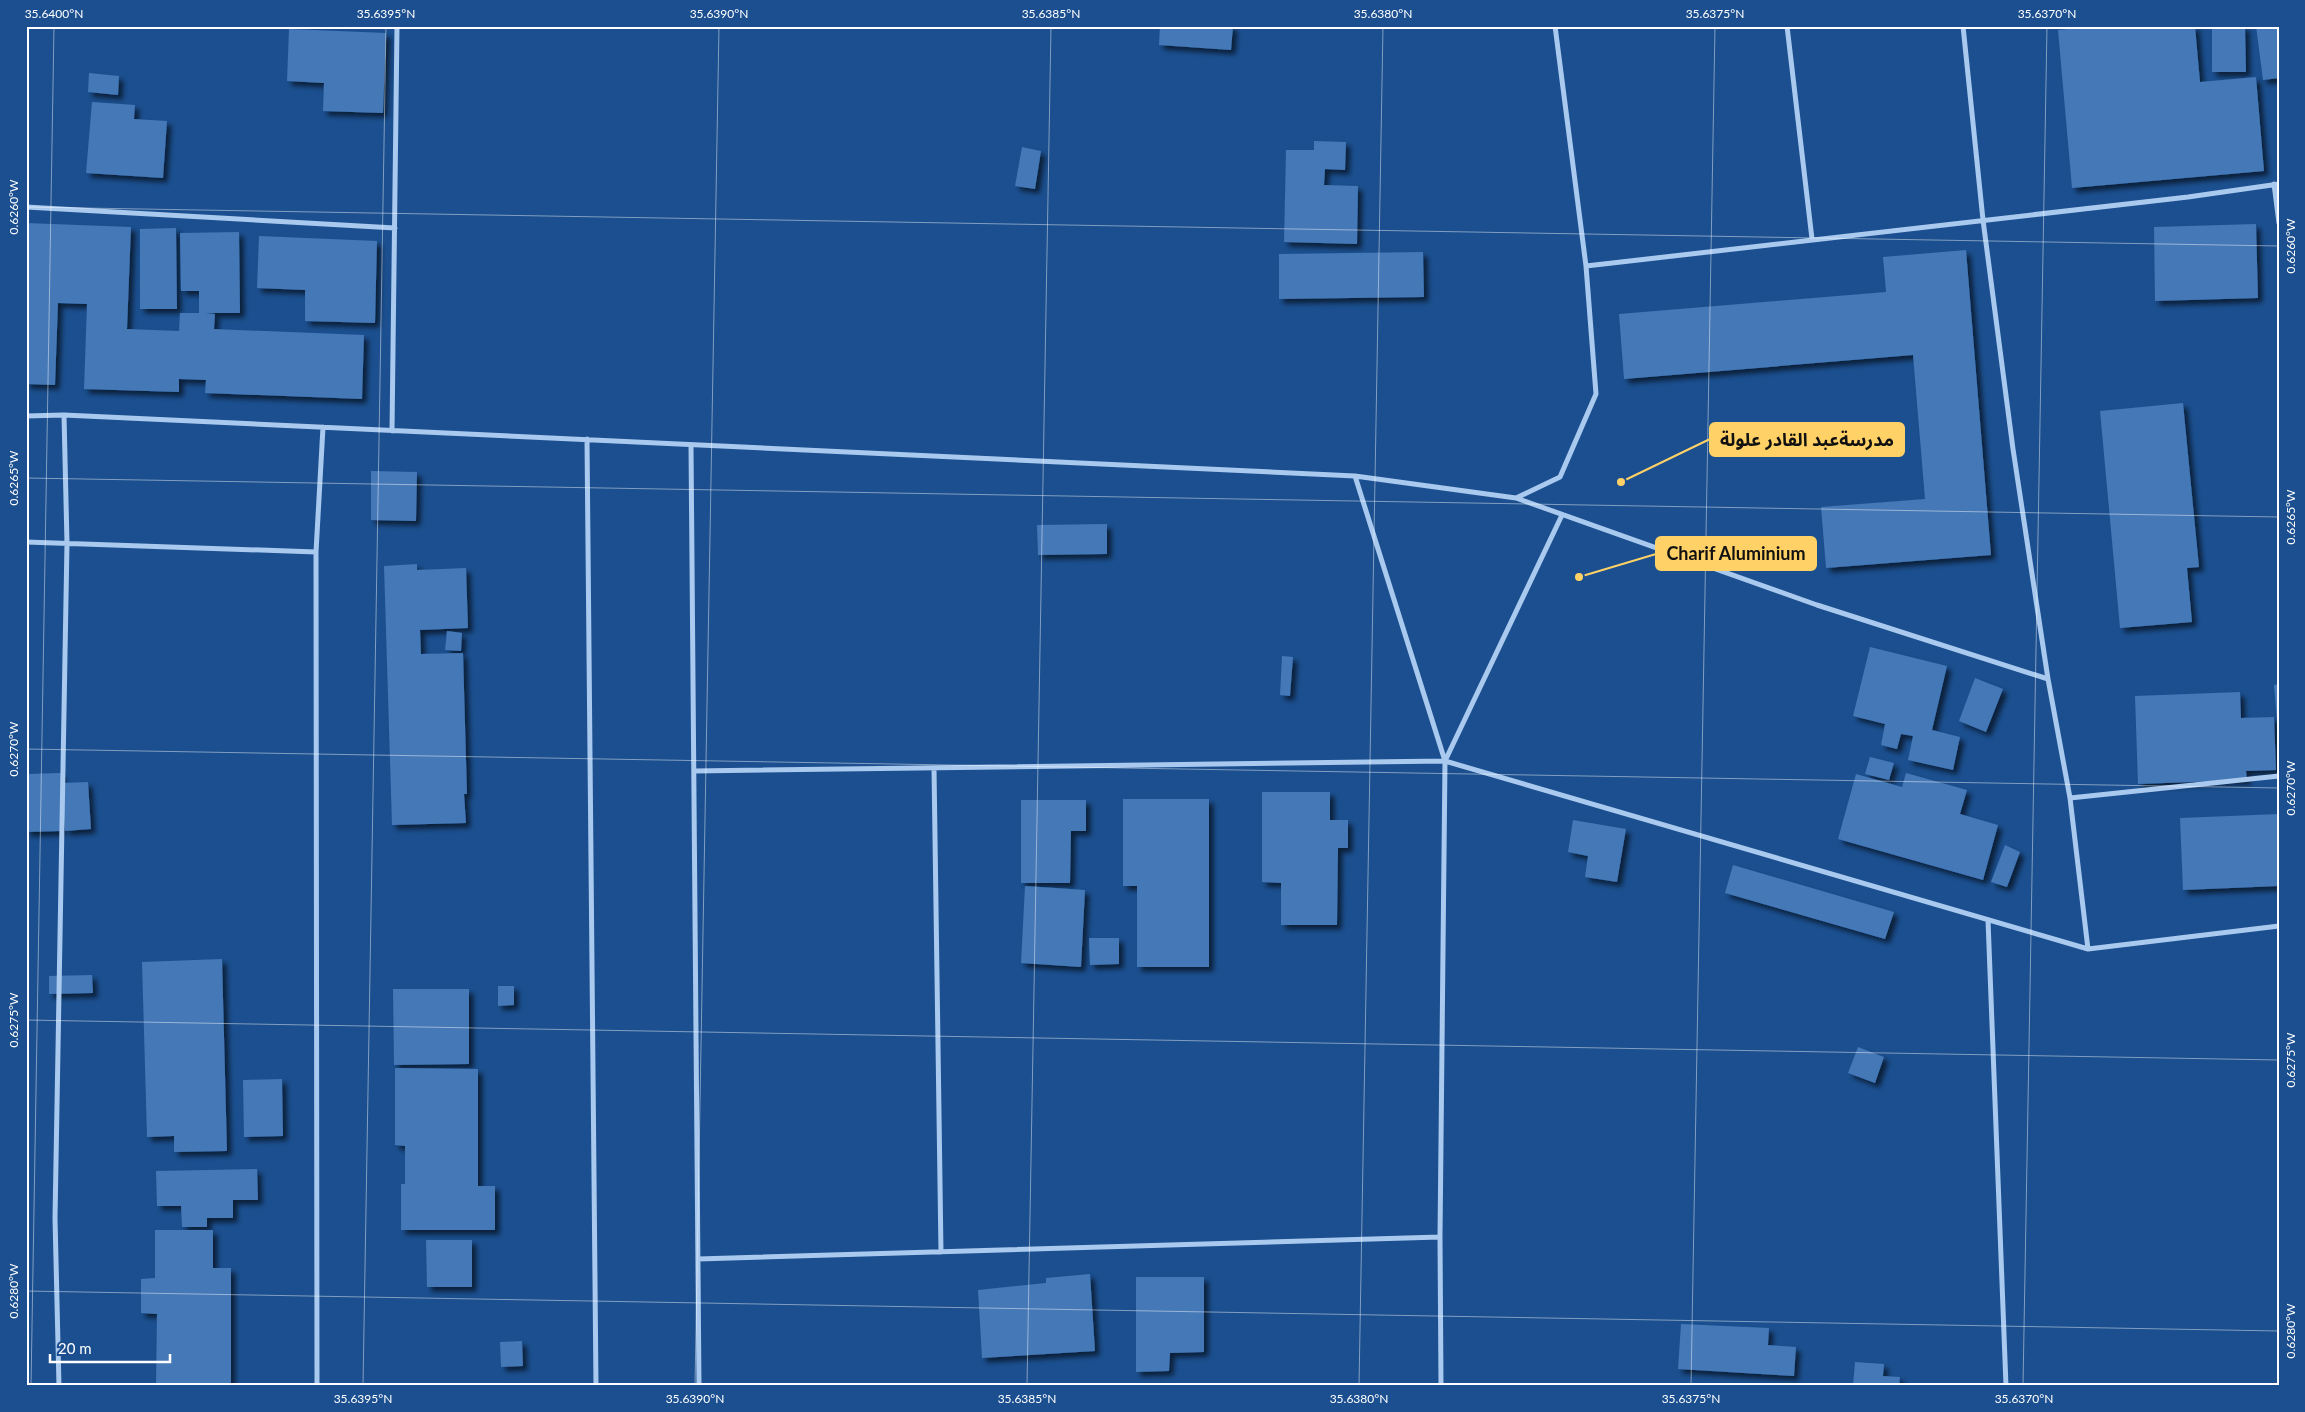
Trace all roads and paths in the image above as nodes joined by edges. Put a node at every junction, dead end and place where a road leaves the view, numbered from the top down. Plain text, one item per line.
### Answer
1 (397, 26) edge
2 (1554, 26) edge
3 (1787, 26) edge
4 (1963, 26) edge
5 (2276, 184) edge
6 (26, 207) edge
7 (1983, 220) junction
8 (2279, 223) edge
9 (395, 228) junction
10 (1812, 238) junction
11 (1586, 266) junction
12 (64, 415) junction
13 (26, 416) edge
14 (323, 427) junction
15 (392, 431) junction
16 (586, 440) junction
17 (691, 445) junction
18 (1355, 476) junction
19 (1516, 498) junction
20 (1562, 514) junction
21 (26, 542) edge
22 (67, 543) junction
23 (316, 552) junction
24 (2048, 679) junction
25 (1445, 761) junction
26 (934, 768) junction
27 (694, 770) junction
28 (2279, 776) edge
29 (2070, 798) junction
30 (1988, 920) junction
31 (2279, 926) edge
32 (2088, 949) junction
33 (1440, 1237) junction
34 (941, 1252) junction
35 (698, 1259) junction
36 (60, 1386) edge
37 (317, 1386) edge
38 (596, 1386) edge
39 (699, 1386) edge
40 (1441, 1386) edge
41 (2006, 1386) edge

1 - 9 street
2 - 11 street
3 - 10 street
4 - 7 street
5 - 7 street
5 - 8 street
6 - 9 street
7 - 10 street
7 - 24 street
9 - 15 street
10 - 11 street
11 - 19 street
12 - 13 street
12 - 14 street
12 - 22 street
14 - 15 street
14 - 23 street
15 - 16 street
16 - 17 street
16 - 38 street
17 - 18 street
17 - 27 street
18 - 19 street
18 - 25 street
19 - 20 street
20 - 24 street
20 - 25 street
21 - 22 street
22 - 23 street
22 - 36 street
23 - 37 street
24 - 29 street
25 - 26 street
25 - 30 street
25 - 33 street
26 - 27 street
26 - 34 street
27 - 35 street
28 - 29 street
29 - 32 street
30 - 32 street
30 - 41 street
31 - 32 street
33 - 34 street
33 - 40 street
34 - 35 street
35 - 39 street

